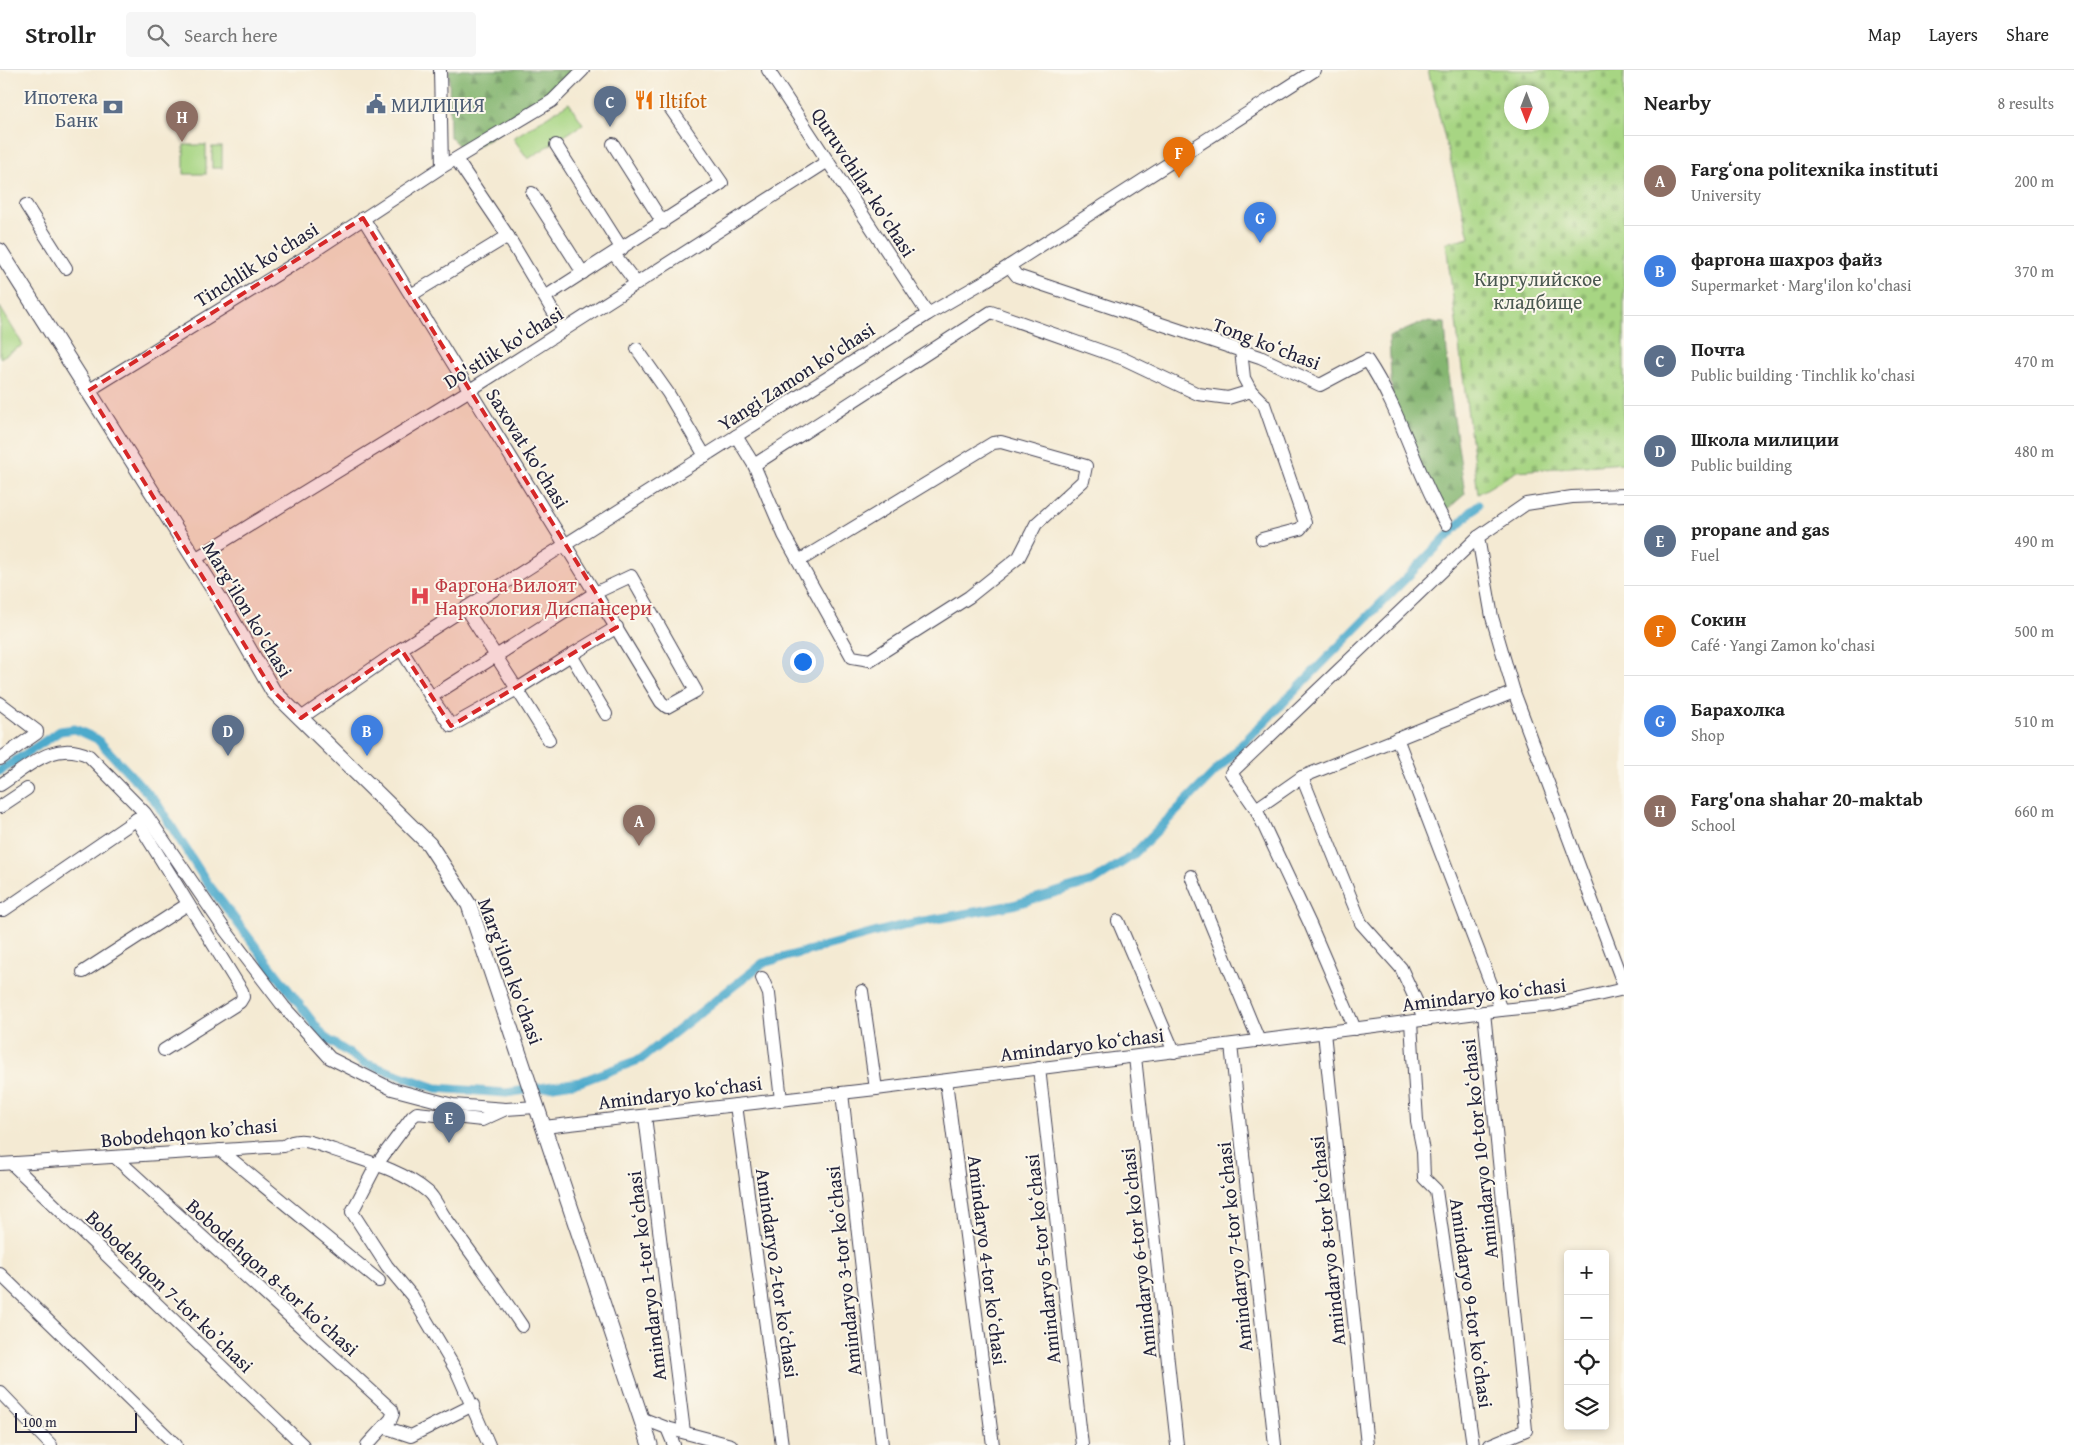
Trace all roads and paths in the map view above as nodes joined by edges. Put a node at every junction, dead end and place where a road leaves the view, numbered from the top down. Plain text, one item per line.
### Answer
1 (440, 70) edge
2 (583, 70) edge
3 (768, 70) edge
4 (1315, 70) edge
5 (666, 102) dead end
6 (613, 144) dead end
7 (556, 145) dead end
8 (456, 159) junction
9 (828, 161) junction
10 (442, 167) junction
11 (532, 193) dead end
12 (26, 205) dead end
13 (363, 218) junction
14 (663, 223) junction
15 (508, 236) junction
16 (0, 251) edge
17 (618, 251) junction
18 (1009, 266) junction
19 (66, 268) dead end
20 (583, 273) junction
21 (637, 284) junction
22 (411, 295) junction
23 (545, 297) junction
24 (928, 314) junction
25 (564, 330) junction
26 (637, 350) dead end
27 (1240, 350) junction
28 (470, 390) junction
29 (88, 391) junction
30 (1251, 391) junction
31 (736, 436) junction
32 (705, 456) junction
33 (754, 465) junction
34 (1624, 495) edge
35 (1446, 524) dead end
36 (1478, 537) junction
37 (1262, 539) dead end
38 (567, 546) junction
39 (195, 559) junction
40 (798, 561) junction
41 (595, 593) junction
42 (466, 609) junction
43 (617, 627) junction
44 (401, 649) junction
45 (571, 654) junction
46 (496, 656) junction
47 (517, 689) junction
48 (1514, 692) junction
49 (431, 697) junction
50 (0, 703) edge
51 (606, 714) dead end
52 (301, 718) junction
53 (1396, 738) junction
54 (548, 740) dead end
55 (0, 759) edge
56 (1302, 777) junction
57 (0, 786) edge
58 (27, 789) dead end
59 (0, 807) edge
60 (1256, 809) junction
61 (140, 816) junction
62 (1192, 876) dead end
63 (188, 904) junction
64 (0, 910) edge
65 (1118, 921) dead end
66 (83, 972) dead end
67 (762, 978) dead end
68 (1624, 988) edge
69 (862, 991) dead end
70 (1501, 1010) junction
71 (1484, 1012) junction
72 (1425, 1020) junction
73 (1411, 1022) junction
74 (1354, 1029) junction
75 (1324, 1032) junction
76 (1258, 1041) junction
77 (1231, 1045) junction
78 (164, 1050) dead end
79 (1174, 1052) junction
80 (1135, 1057) junction
81 (1039, 1068) junction
82 (946, 1080) junction
83 (876, 1090) junction
84 (842, 1093) junction
85 (781, 1100) junction
86 (535, 1103) junction
87 (736, 1105) junction
88 (506, 1109) junction
89 (645, 1116) junction
90 (544, 1127) junction
91 (220, 1150) junction
92 (115, 1157) junction
93 (6, 1164) edge
94 (377, 1164) junction
95 (0, 1274) edge
96 (379, 1281) dead end
97 (522, 1326) dead end
98 (0, 1392) edge
99 (473, 1405) junction
100 (641, 1418) junction
101 (384, 1427) junction
102 (667, 1428) junction
103 (684, 1432) junction
104 (50, 1445) edge
105 (176, 1445) edge
106 (303, 1445) edge
107 (367, 1445) edge
108 (488, 1445) edge
109 (650, 1445) edge
110 (674, 1445) edge
111 (732, 1445) edge
112 (782, 1445) edge
113 (882, 1445) edge
114 (993, 1445) edge
115 (1082, 1445) edge
116 (1177, 1445) edge
117 (1275, 1445) edge
118 (1367, 1445) edge
119 (1473, 1445) edge
120 (1490, 1445) edge

1 - 10 street
2 - 8 street, Tinchlik ko'chasi
3 - 9 street, Quruvchilar ko'chasi
4 - 18 street, Yangi Zamon ko'chasi
5 - 14 street
6 - 14 street
7 - 17 street
8 - 10 street, Tinchlik ko'chasi
8 - 15 street
9 - 21 street, Do'stlik ko'chasi
9 - 24 street, Quruvchilar ko'chasi
10 - 13 street, Tinchlik ko'chasi
11 - 20 street
12 - 19 street
13 - 22 street, Saxovat ko'chasi
13 - 29 street, Tinchlik ko'chasi
14 - 17 street
15 - 22 street
15 - 23 street
16 - 29 main road, Marg'ilon ko'chasi
17 - 20 street
17 - 21 street
18 - 24 street, Yangi Zamon ko'chasi
18 - 27 street, Tong koʻchasi
20 - 23 street
21 - 25 street, Do'stlik ko'chasi
22 - 28 street, Saxovat ko'chasi
23 - 25 street
24 - 31 street, Yangi Zamon ko'chasi
25 - 28 street, Do'stlik ko'chasi
26 - 32 street
27 - 30 street
27 - 35 street, Tong koʻchasi
28 - 38 street, Saxovat ko'chasi
28 - 39 street, Do'stlik ko'chasi
29 - 39 main road, Marg'ilon ko'chasi
30 - 33 street
30 - 37 street
31 - 32 street, Yangi Zamon ko'chasi
31 - 33 street
32 - 38 street, Yangi Zamon ko'chasi
33 - 40 street
34 - 36 street
36 - 48 street
36 - 60 street
38 - 41 street, Saxovat ko'chasi
38 - 42 street, Yangi Zamon ko'chasi
39 - 52 main road, Marg'ilon ko'chasi
40 - 40 street
41 - 43 street, Saxovat ko'chasi
41 - 43 street, Saxovat ko'chasi
41 - 46 street
42 - 44 street, Yangi Zamon ko'chasi
42 - 46 street
43 - 45 street
44 - 49 street
44 - 52 street, Yangi Zamon ko'chasi
45 - 47 street
45 - 51 street
46 - 47 street
46 - 49 street
47 - 49 street
47 - 54 street
48 - 53 street
48 - 68 street
50 - 55 street
52 - 86 main road, Marg'ilon ko'chasi
53 - 56 street
53 - 70 street
56 - 60 street
56 - 72 street
57 - 61 street
58 - 59 street
60 - 74 street
61 - 63 street
61 - 64 street
61 - 88 street
62 - 76 street
63 - 66 street
63 - 78 street
65 - 79 street
67 - 85 street
68 - 70 street, Amindaryo koʻchasi
69 - 83 street
70 - 71 street, Amindaryo koʻchasi
71 - 72 street, Amindaryo koʻchasi
71 - 120 street, Amindaryo 10-tor koʻchasi
72 - 73 street, Amindaryo koʻchasi
73 - 74 street, Amindaryo koʻchasi
73 - 119 street, Amindaryo 9-tor koʻchasi
74 - 75 street, Amindaryo koʻchasi
75 - 76 street, Amindaryo koʻchasi
75 - 118 street, Amindaryo 8-tor koʻchasi
76 - 77 street, Amindaryo koʻchasi
77 - 79 street, Amindaryo koʻchasi
77 - 117 street, Amindaryo 7-tor koʻchasi
79 - 80 street, Amindaryo koʻchasi
80 - 81 street, Amindaryo koʻchasi
80 - 116 street, Amindaryo 6-tor koʻchasi
81 - 82 street, Amindaryo koʻchasi
81 - 115 street, Amindaryo 5-tor koʻchasi
82 - 83 street, Amindaryo koʻchasi
82 - 114 street, Amindaryo 4-tor koʻchasi
83 - 84 street, Amindaryo koʻchasi
84 - 85 street, Amindaryo koʻchasi
84 - 113 street, Amindaryo 3-tor koʻchasi
85 - 87 street, Amindaryo koʻchasi
86 - 88 street
86 - 90 main road
87 - 89 street, Amindaryo koʻchasi
87 - 112 street, Amindaryo 2-tor koʻchasi
88 - 94 street
89 - 90 street, Amindaryo koʻchasi
89 - 103 street, Amindaryo 1-tor koʻchasi
90 - 100 main road
91 - 92 street, Bobodehqon koʼchasi
91 - 94 street, Bobodehqon koʼchasi
91 - 96 street
92 - 93 street, Bobodehqon koʼchasi
92 - 101 street, Bobodehqon 8-tor koʼchasi
93 - 106 street, Bobodehqon 7-tor koʼchasi
94 - 97 street, Bobodehqon koʼchasi
94 - 99 street
95 - 105 street
98 - 104 street
99 - 101 street
99 - 108 street
100 - 102 street
100 - 109 main road
101 - 107 street
102 - 103 street
102 - 110 street
103 - 111 street

